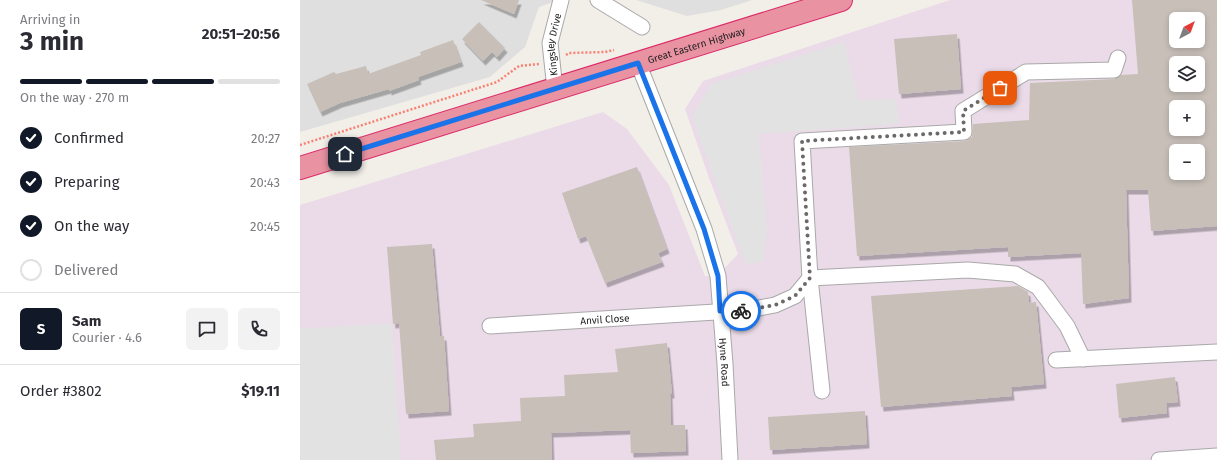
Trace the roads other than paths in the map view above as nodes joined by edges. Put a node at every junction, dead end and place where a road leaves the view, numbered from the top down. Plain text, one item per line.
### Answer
1 (561, 0) edge
2 (598, 0) edge
3 (841, 0) edge
4 (642, 27) dead end
5 (1118, 58) dead end
6 (638, 63) junction
7 (555, 89) junction
8 (300, 168) edge
9 (810, 278) junction
10 (720, 311) junction
11 (490, 326) dead end
12 (1217, 352) edge
13 (1083, 359) junction
14 (1056, 360) dead end
15 (822, 391) dead end
16 (1217, 456) edge
17 (730, 460) edge
18 (1159, 460) edge

1 - 7 street, Kingsley Drive
2 - 4 street
3 - 6 highway, Great Eastern Highway
5 - 9 street
6 - 7 highway, Great Eastern Highway
6 - 10 street, Hyne Road
7 - 8 highway, Great Eastern Highway
9 - 10 street, Anvil Close
9 - 13 street
9 - 15 street
10 - 11 street, Anvil Close
10 - 17 street, Hyne Road
12 - 13 street
13 - 14 street
16 - 18 street

